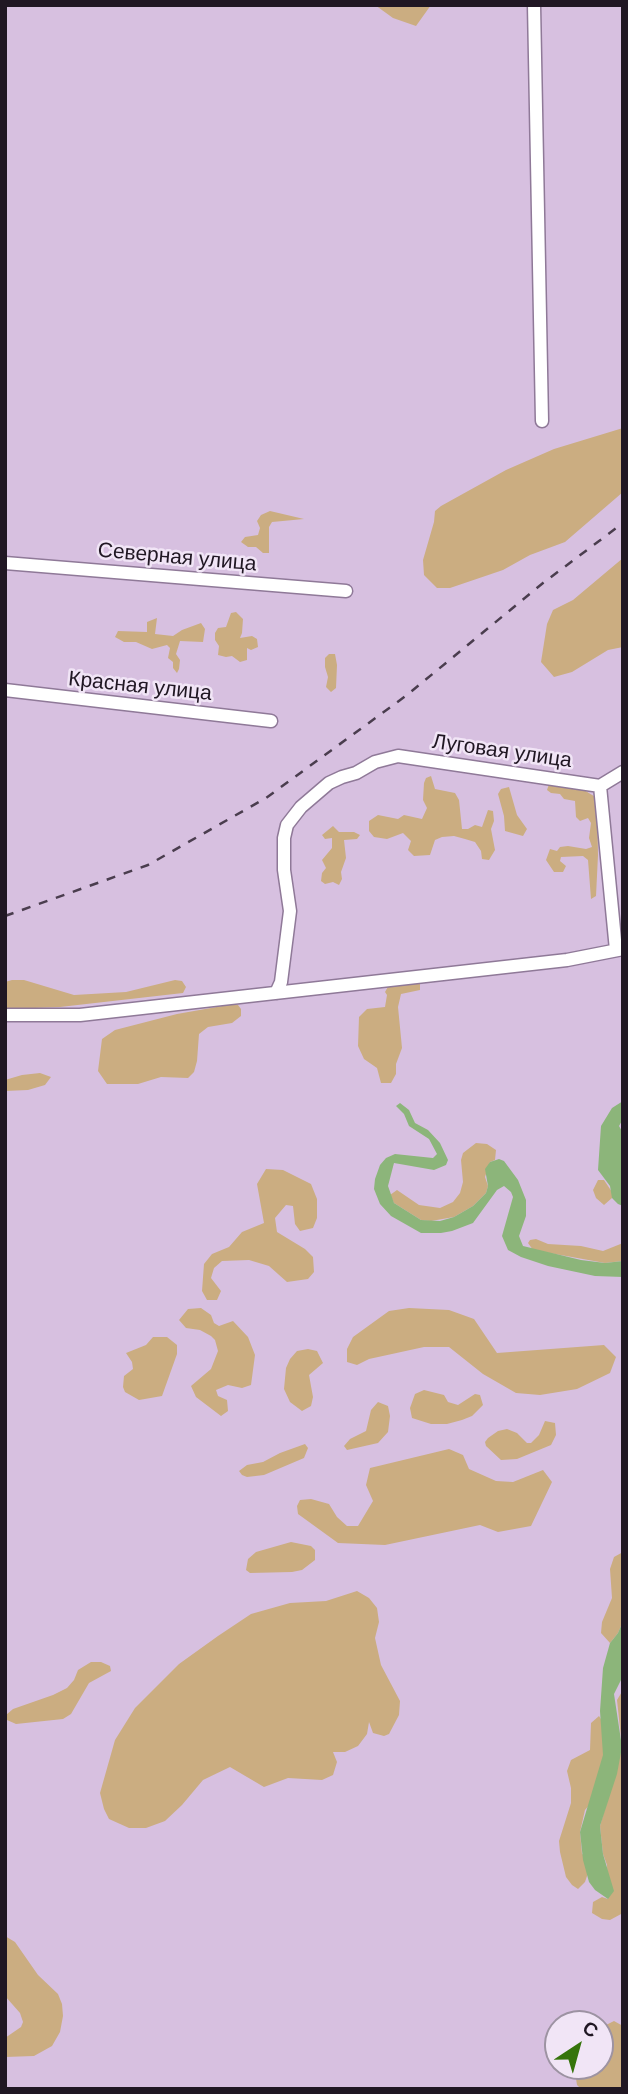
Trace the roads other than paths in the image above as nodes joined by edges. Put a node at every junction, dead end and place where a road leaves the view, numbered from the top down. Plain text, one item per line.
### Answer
1 (534, 5) edge
2 (542, 421) dead end
3 (5, 564) edge
4 (346, 591) dead end
5 (5, 690) edge
6 (271, 721) dead end
7 (623, 772) edge
8 (600, 786) junction
9 (619, 950) edge
10 (276, 993) junction
11 (5, 1015) edge

1 - 2 street
3 - 4 street, Северная улица
5 - 6 street, Красная улица
7 - 8 street
8 - 9 street
8 - 10 street, Луговая улица
9 - 10 street
10 - 11 street

